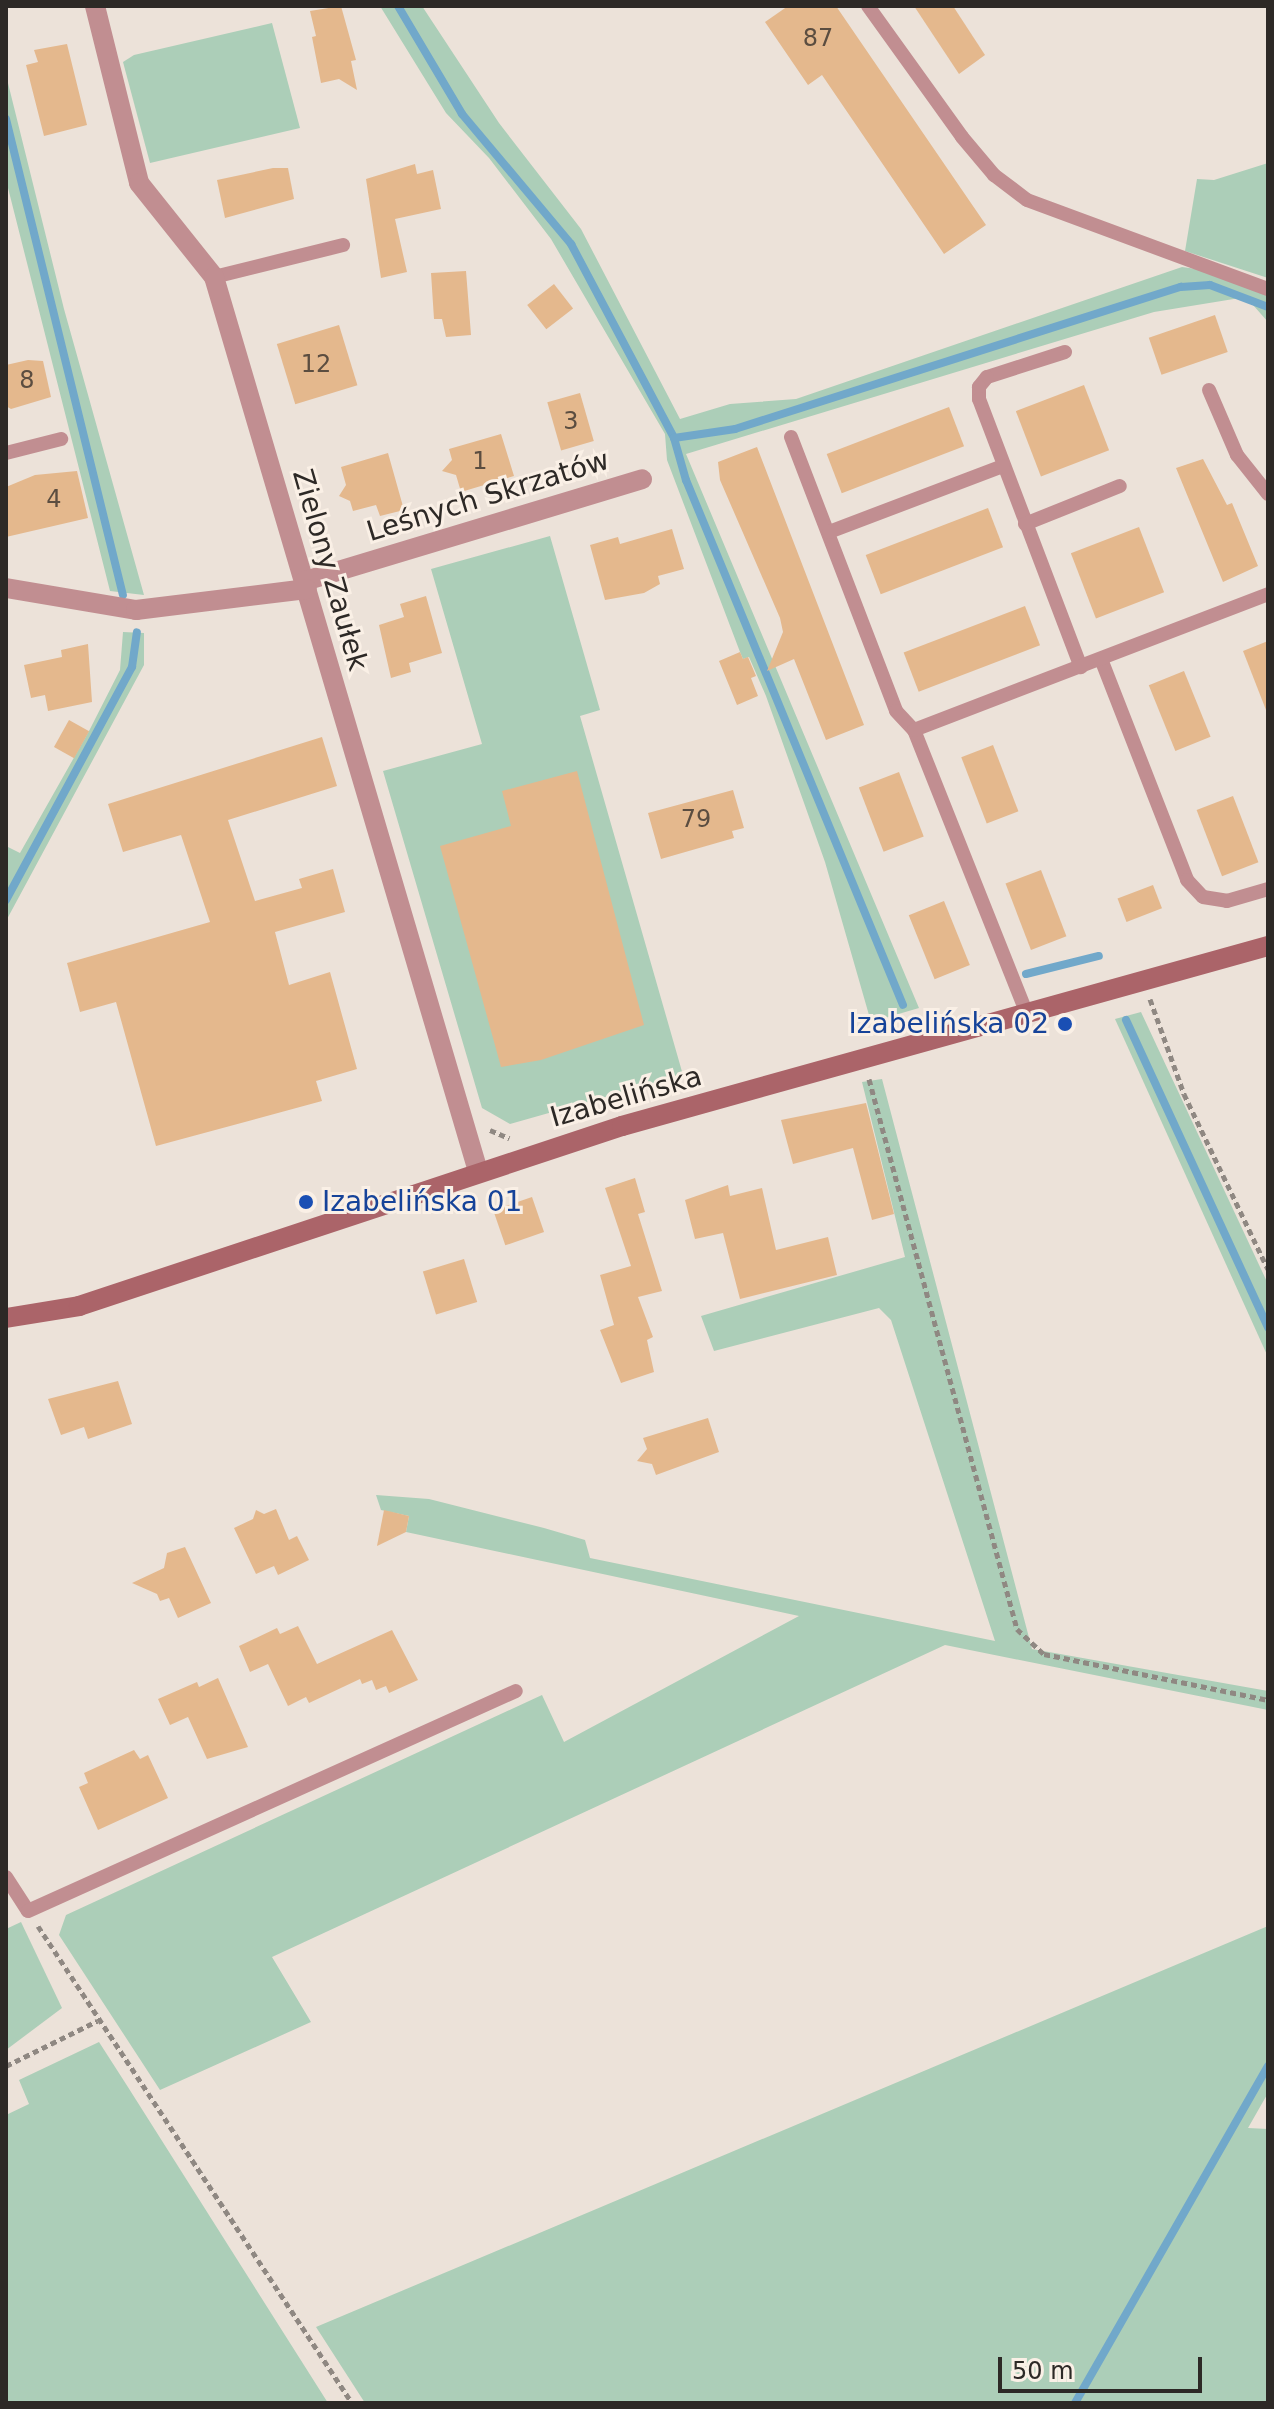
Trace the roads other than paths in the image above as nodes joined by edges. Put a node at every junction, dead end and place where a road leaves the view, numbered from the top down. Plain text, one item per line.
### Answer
1 (95, 6) edge
2 (868, 6) edge
3 (343, 245) dead end
4 (214, 277) junction
5 (1268, 289) edge
6 (1065, 352) dead end
7 (1209, 390) dead end
8 (791, 437) dead end
9 (61, 439) dead end
10 (6, 453) edge
11 (1003, 466) junction
12 (642, 479) dead end
13 (1120, 486) dead end
14 (1268, 494) edge
15 (1025, 524) junction
16 (829, 532) junction
17 (306, 585) junction
18 (6, 588) edge
19 (1268, 594) edge
20 (1101, 659) junction
21 (1081, 667) junction
22 (914, 730) junction
23 (1268, 889) edge
24 (1268, 946) edge
25 (1026, 1012) junction
26 (478, 1171) junction
27 (6, 1318) edge
28 (516, 1691) dead end
29 (6, 1877) edge

1 - 4 street, Zielony Zaułek
2 - 5 lane
3 - 4 lane
4 - 17 street, Zielony Zaułek
6 - 11 lane
7 - 14 lane
8 - 16 lane
9 - 10 lane
11 - 15 lane
11 - 16 lane
12 - 17 street, Leśnych Skrzatów
13 - 15 lane
15 - 21 lane
16 - 22 lane
17 - 18 street, Leśnych Skrzatów
17 - 26 street, Zielony Zaułek
19 - 20 lane
20 - 21 lane
20 - 23 lane
21 - 22 lane
22 - 25 lane
24 - 25 street, Izabelińska
25 - 26 street, Izabelińska
26 - 27 street, Izabelińska
28 - 29 lane

